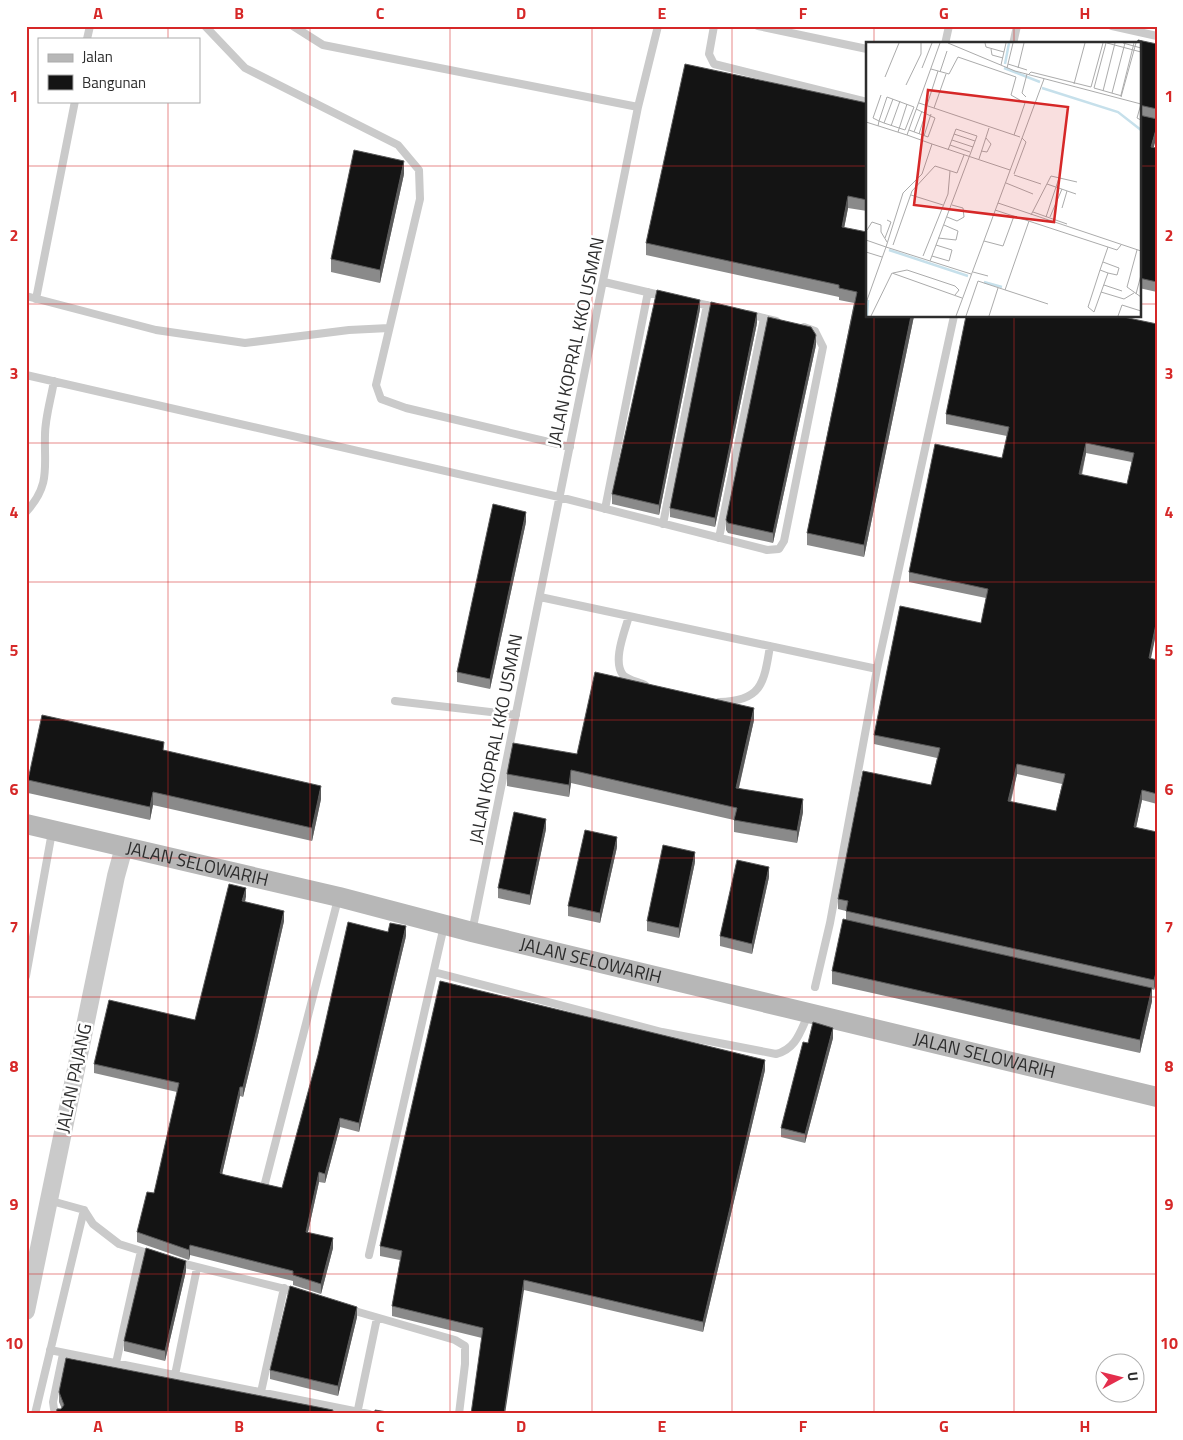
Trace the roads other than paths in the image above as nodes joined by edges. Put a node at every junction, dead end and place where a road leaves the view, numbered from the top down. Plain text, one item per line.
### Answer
1 (205, 26) edge
2 (293, 26) edge
3 (658, 26) edge
4 (714, 26) edge
5 (758, 26) edge
6 (949, 26) edge
7 (1017, 26) edge
8 (1112, 26) edge
9 (1157, 36) edge
10 (946, 42) edge
11 (1013, 42) edge
12 (866, 49) edge
13 (75, 102) edge
14 (866, 102) edge
15 (638, 107) junction
16 (604, 282) junction
17 (648, 292) junction
18 (26, 296) edge
19 (36, 299) junction
20 (677, 299) edge
21 (687, 301) edge
22 (706, 305) junction
23 (726, 309) edge
24 (735, 312) edge
25 (764, 318) junction
26 (954, 318) edge
27 (782, 322) edge
28 (791, 324) edge
29 (389, 328) junction
30 (26, 375) edge
31 (54, 381) junction
32 (570, 447) junction
33 (559, 497) junction
34 (605, 509) junction
35 (26, 512) edge
36 (663, 524) junction
37 (719, 538) junction
38 (540, 597) junction
39 (629, 616) junction
40 (770, 646) junction
41 (877, 669) junction
42 (650, 686) edge
43 (395, 701) dead end
44 (714, 702) edge
45 (516, 715) junction
46 (26, 824) edge
47 (52, 830) junction
48 (124, 846) junction
49 (339, 897) junction
50 (830, 923) junction
51 (444, 925) junction
52 (840, 925) edge
53 (472, 932) junction
54 (434, 972) junction
55 (26, 976) edge
56 (815, 988) dead end
57 (808, 1014) junction
58 (1157, 1097) edge
59 (264, 1187) edge
60 (48, 1200) junction
61 (84, 1210) junction
62 (141, 1250) junction
63 (160, 1256) edge
64 (369, 1256) dead end
65 (169, 1259) edge
66 (197, 1268) junction
67 (284, 1288) junction
68 (302, 1294) edge
69 (340, 1306) edge
70 (26, 1311) edge
71 (377, 1318) junction
72 (50, 1350) junction
73 (63, 1354) junction
74 (116, 1363) junction
75 (175, 1375) junction
76 (261, 1392) junction
77 (357, 1413) edge
78 (35, 1414) edge
79 (59, 1414) edge
80 (369, 1414) edge
81 (459, 1414) edge

1 - 29 lane
2 - 15 lane
3 - 15 lane, JALAN KOPRAL KKO USMAN
4 - 14 lane
5 - 12 lane
6 - 10 lane
7 - 11 lane
8 - 9 lane
13 - 19 lane
15 - 16 lane, JALAN KOPRAL KKO USMAN
16 - 17 lane
16 - 32 lane, JALAN KOPRAL KKO USMAN
17 - 20 lane
17 - 34 lane
18 - 19 lane
19 - 29 lane
21 - 22 lane
22 - 23 lane
22 - 36 lane
24 - 25 lane
25 - 27 lane
25 - 37 lane
26 - 41 lane
28 - 37 lane
29 - 32 lane
30 - 31 lane
31 - 33 lane
31 - 35 lane
32 - 33 lane, JALAN KOPRAL KKO USMAN
33 - 34 lane
33 - 38 lane, JALAN KOPRAL KKO USMAN
34 - 36 lane
36 - 37 lane
38 - 39 lane
38 - 45 lane, JALAN KOPRAL KKO USMAN
39 - 40 lane
39 - 42 lane
40 - 41 lane
40 - 44 lane
41 - 50 lane
43 - 45 lane
45 - 53 lane, JALAN KOPRAL KKO USMAN
46 - 47 main road, JALAN SELOWARIH
47 - 48 main road, JALAN SELOWARIH
47 - 55 lane
48 - 49 main road, JALAN SELOWARIH
48 - 60 street, JALAN PAJANG
49 - 51 main road, JALAN SELOWARIH
49 - 59 lane
50 - 52 lane
50 - 56 lane
51 - 53 main road, JALAN SELOWARIH
51 - 54 lane
53 - 57 main road, JALAN SELOWARIH
54 - 57 lane
54 - 64 lane
57 - 58 main road, JALAN SELOWARIH
60 - 61 lane
60 - 70 street, JALAN PAJANG
61 - 62 lane
61 - 72 lane
62 - 63 lane
62 - 74 lane
65 - 66 lane
66 - 67 lane
66 - 75 lane
67 - 68 lane
67 - 76 lane
69 - 71 lane
71 - 77 lane
71 - 81 lane
72 - 73 lane
72 - 78 lane
73 - 74 lane
73 - 79 lane
74 - 75 lane
75 - 76 lane
76 - 77 lane
77 - 80 lane

